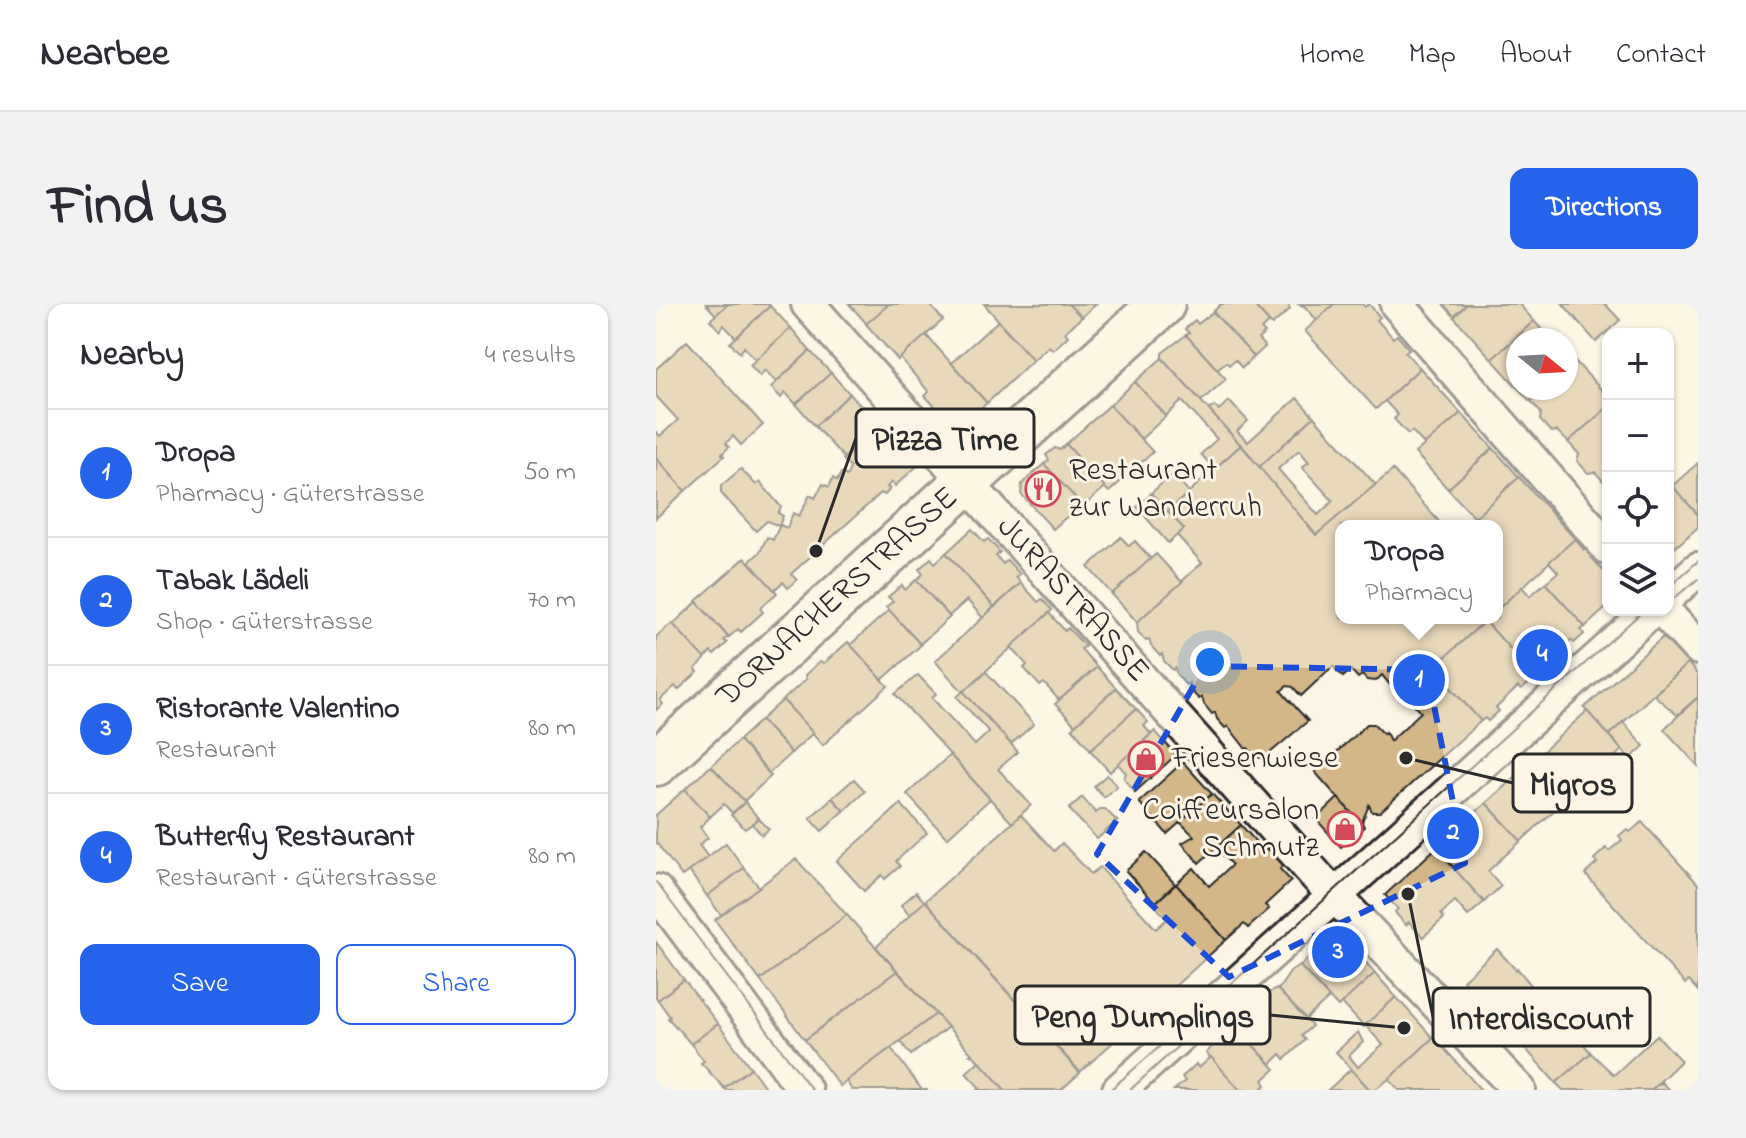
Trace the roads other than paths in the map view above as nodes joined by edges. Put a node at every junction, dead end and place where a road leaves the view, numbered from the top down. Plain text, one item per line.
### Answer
1 (808, 304) edge
2 (1162, 304) edge
3 (1397, 304) edge
4 (966, 481) junction
5 (1605, 544) edge
6 (1698, 569) edge
7 (1674, 591) edge
8 (1645, 616) edge
9 (1669, 616) edge
10 (1698, 648) edge
11 (656, 763) edge
12 (656, 891) edge
13 (1335, 897) junction
14 (805, 1090) edge
15 (1119, 1090) edge
16 (1519, 1090) edge

1 - 4 street, JURASTRASSE
2 - 4 main road, DORNACHERSTRASSE
3 - 5 street
4 - 11 main road, DORNACHERSTRASSE
4 - 13 street, JURASTRASSE
6 - 7 street
8 - 13 street
9 - 10 street
12 - 14 street
13 - 15 street
13 - 16 street, JURASTRASSE

